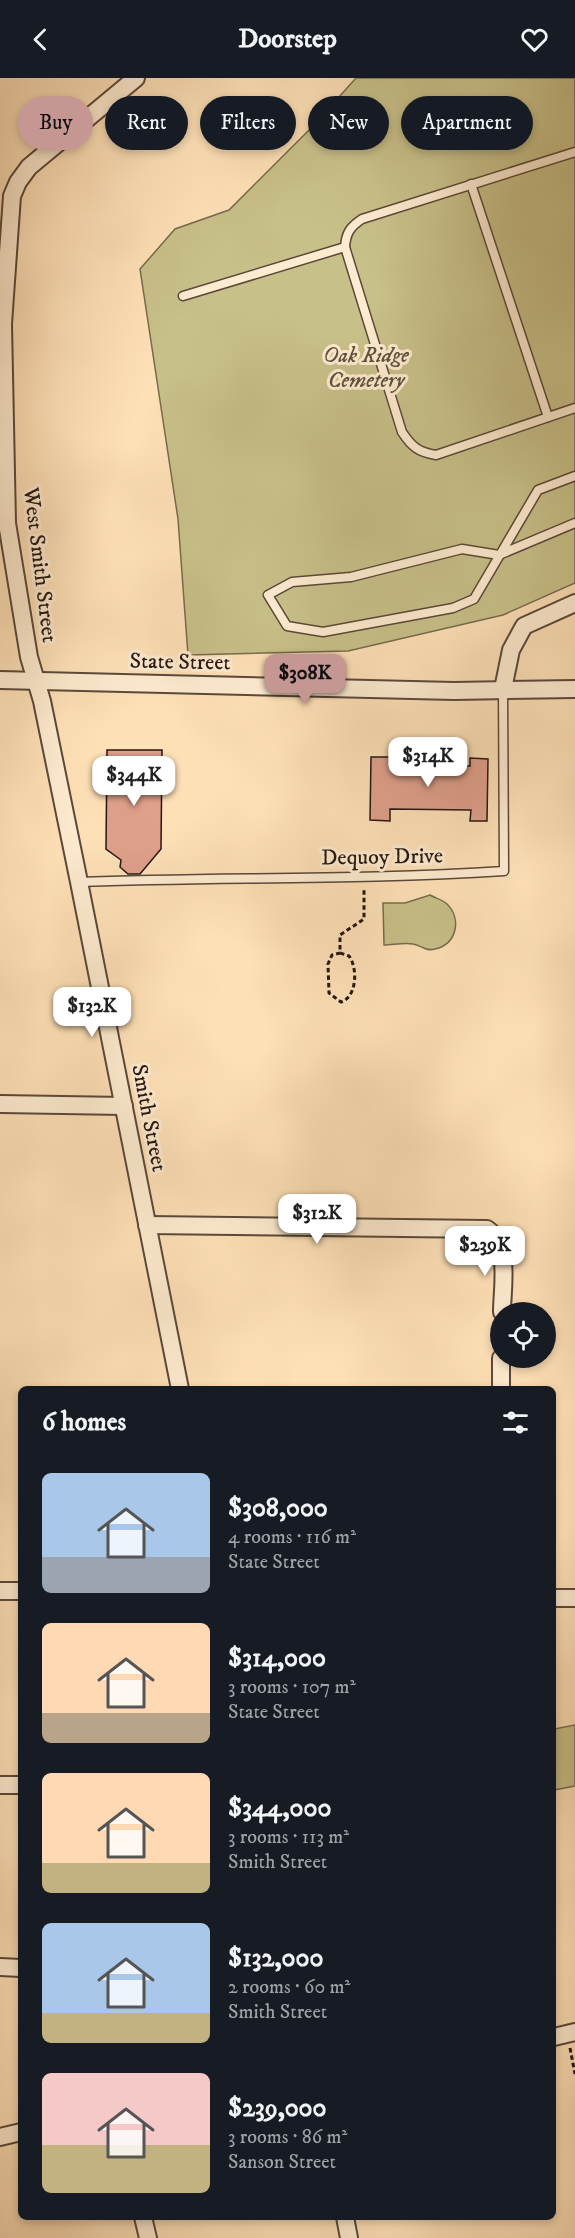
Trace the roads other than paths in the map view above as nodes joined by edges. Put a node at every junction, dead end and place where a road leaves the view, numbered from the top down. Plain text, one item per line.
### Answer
1 (136, 78) edge
2 (575, 152) edge
3 (471, 184) junction
4 (345, 247) junction
5 (183, 296) dead end
6 (2, 324) edge
7 (575, 408) edge
8 (548, 417) junction
9 (575, 476) edge
10 (3, 497) edge
11 (575, 523) edge
12 (500, 555) junction
13 (575, 603) edge
14 (0, 680) edge
15 (36, 681) junction
16 (575, 688) edge
17 (502, 689) junction
18 (79, 882) junction
19 (0, 1104) edge
20 (124, 1106) junction
21 (147, 1225) junction
22 (502, 1302) edge
23 (501, 1368) edge
24 (179, 1386) edge
25 (501, 1386) edge
26 (0, 1591) edge
27 (18, 1591) edge
28 (556, 1598) edge
29 (575, 1598) edge
30 (0, 1785) edge
31 (18, 1785) edge
32 (0, 1967) edge
33 (18, 1968) edge
34 (18, 2133) edge
35 (0, 2138) edge
36 (144, 2220) edge
37 (346, 2220) edge
38 (148, 2238) edge
39 (349, 2238) edge

1 - 6 street, West Smith Street
2 - 3 lane
3 - 4 lane
3 - 8 lane
4 - 5 lane
4 - 8 lane
6 - 10 street, West Smith Street
7 - 8 lane
9 - 12 lane
10 - 15 street, West Smith Street
11 - 12 lane
12 - 12 lane
13 - 17 street
14 - 15 street, State Street
15 - 17 street, State Street
15 - 18 street, Smith Street
16 - 17 street, State Street
17 - 18 lane, Dequoy Drive
18 - 20 street, Smith Street
19 - 20 street
20 - 21 street, Smith Street
21 - 22 street
21 - 24 street, Smith Street
23 - 25 street
26 - 27 street
28 - 29 street
30 - 31 street
32 - 33 street
34 - 35 street
36 - 38 street
37 - 39 street

